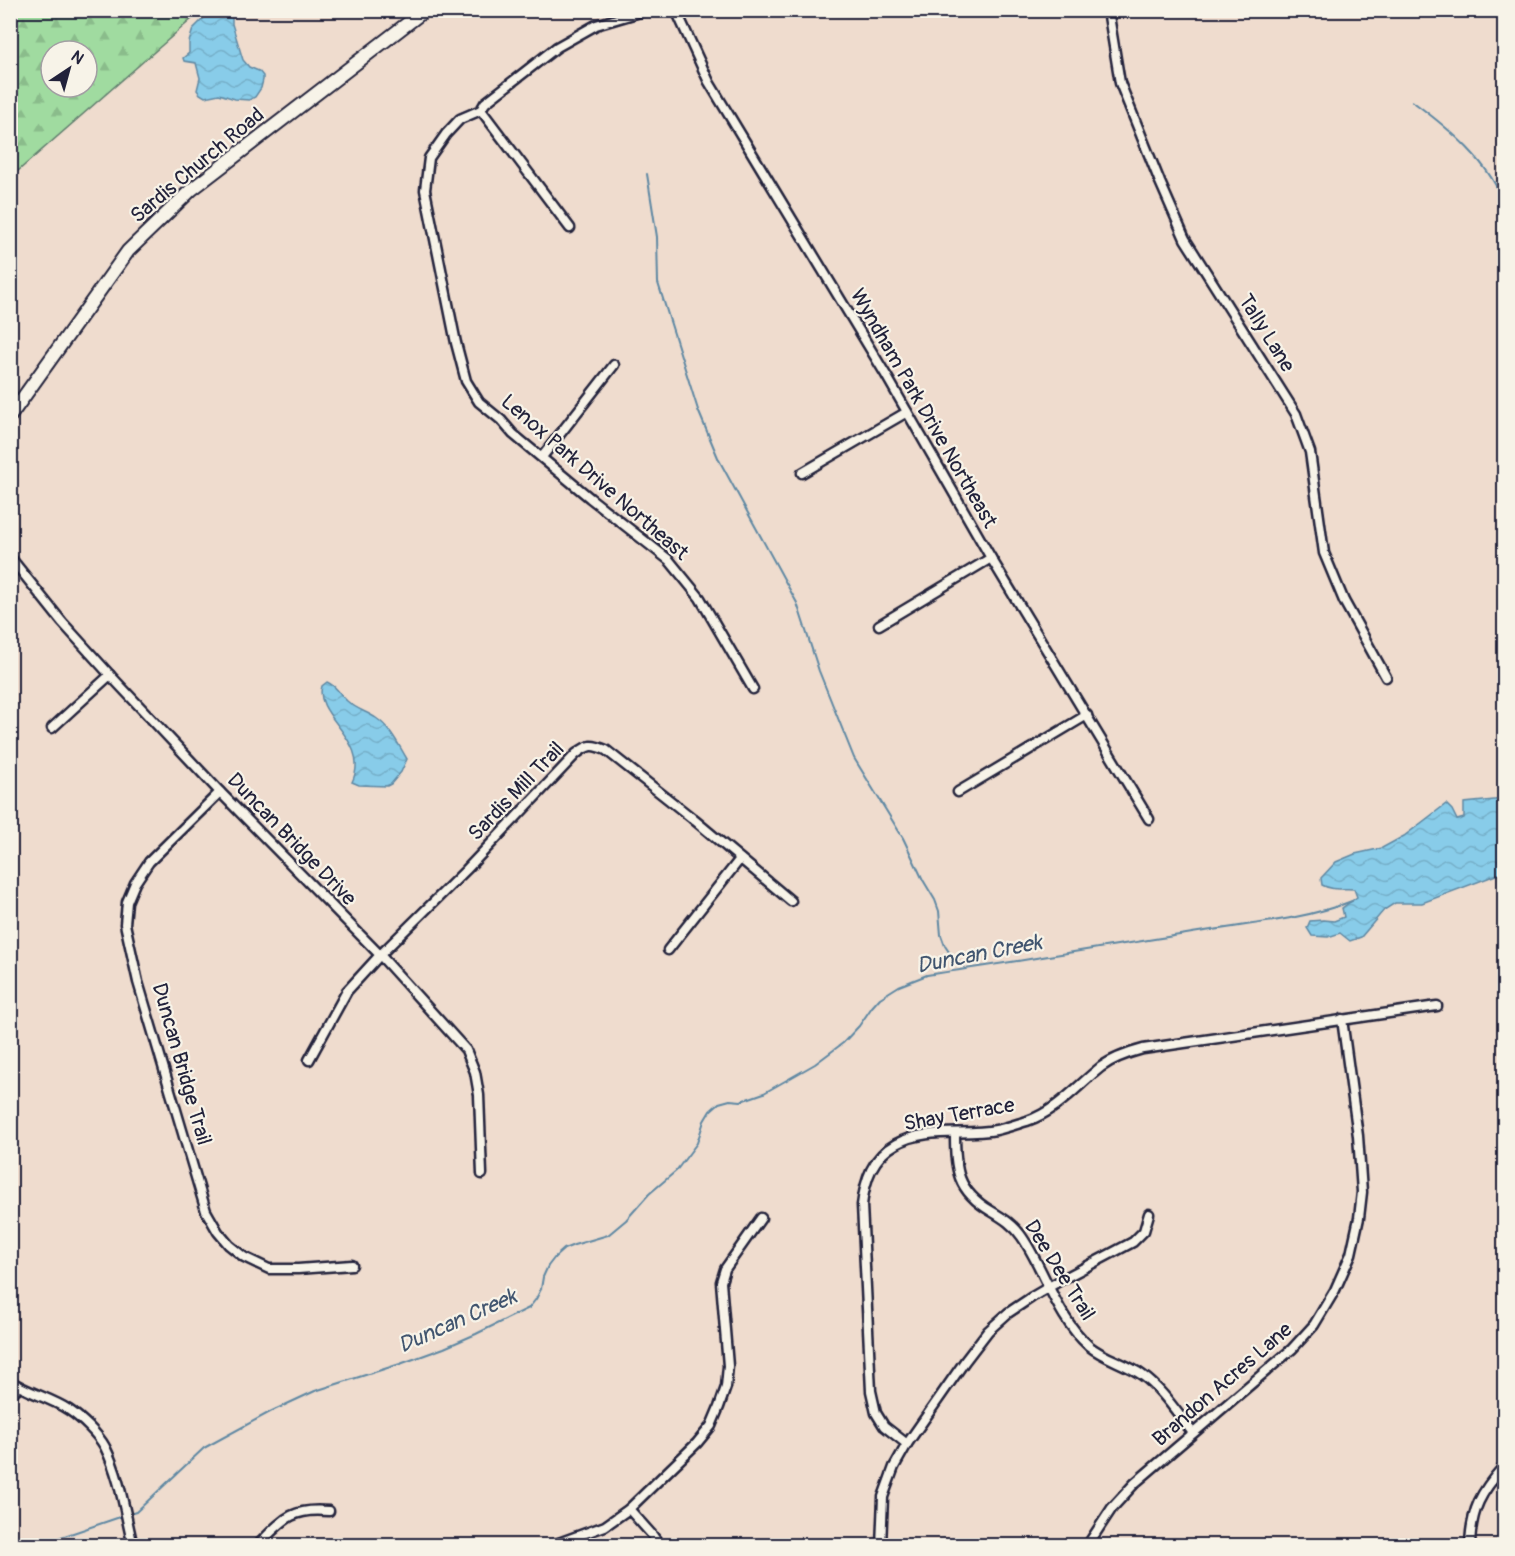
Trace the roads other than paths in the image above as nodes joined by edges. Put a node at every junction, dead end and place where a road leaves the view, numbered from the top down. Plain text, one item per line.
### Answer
1 (425, 10) edge
2 (647, 10) edge
3 (676, 10) edge
4 (1108, 10) edge
5 (481, 110) junction
6 (570, 228) dead end
7 (614, 365) dead end
8 (907, 412) junction
9 (10, 416) edge
10 (542, 457) junction
11 (802, 473) dead end
12 (10, 557) edge
13 (991, 558) junction
14 (879, 625) dead end
15 (110, 675) junction
16 (1386, 677) dead end
17 (753, 688) dead end
18 (1087, 715) junction
19 (52, 728) dead end
20 (220, 792) junction
21 (958, 792) dead end
22 (1149, 819) dead end
23 (740, 859) junction
24 (791, 901) dead end
25 (668, 950) dead end
26 (380, 955) junction
27 (1437, 1006) dead end
28 (1342, 1019) junction
29 (309, 1060) dead end
30 (955, 1133) junction
31 (482, 1174) dead end
32 (1149, 1214) dead end
33 (761, 1218) dead end
34 (352, 1264) dead end
35 (1049, 1287) junction
36 (1504, 1331) edge
37 (1504, 1341) edge
38 (14, 1383) edge
39 (10, 1397) edge
40 (1193, 1433) junction
41 (907, 1444) junction
42 (1504, 1466) edge
43 (629, 1509) junction
44 (329, 1510) dead end
45 (133, 1545) edge
46 (257, 1545) edge
47 (550, 1545) edge
48 (660, 1545) edge
49 (881, 1545) edge
50 (1087, 1545) edge
51 (1470, 1545) edge

1 - 9 street, Sardis Church Road
2 - 5 street, Lenox Park Drive Northeast
3 - 8 street, Wyndham Park Drive Northeast
4 - 16 street, Tally Lane
5 - 6 street
5 - 10 street, Lenox Park Drive Northeast
7 - 10 street
8 - 11 street
8 - 13 street, Wyndham Park Drive Northeast
10 - 17 street, Lenox Park Drive Northeast
12 - 15 street, Duncan Bridge Drive
13 - 14 street
13 - 18 street, Wyndham Park Drive Northeast
15 - 19 street
15 - 20 street, Duncan Bridge Drive
18 - 21 street
18 - 22 street, Wyndham Park Drive Northeast
20 - 26 street, Duncan Bridge Drive
20 - 34 street, Duncan Bridge Trail
23 - 24 street, Sardis Mill Trail
23 - 25 street
23 - 26 street, Sardis Mill Trail
26 - 29 street, Sardis Mill Trail
26 - 31 street, Duncan Bridge Drive
27 - 28 street, Shay Terrace
28 - 30 street, Shay Terrace
28 - 40 street, Brandon Acres Lane
30 - 35 street, Dee Dee Trail
30 - 41 street, Shay Terrace
32 - 35 street
33 - 43 street
35 - 40 street, Dee Dee Trail
35 - 41 street
36 - 37 street
38 - 39 street
38 - 45 street
40 - 50 street, Brandon Acres Lane
41 - 49 street
42 - 51 street
43 - 47 street
43 - 48 street
44 - 46 street

